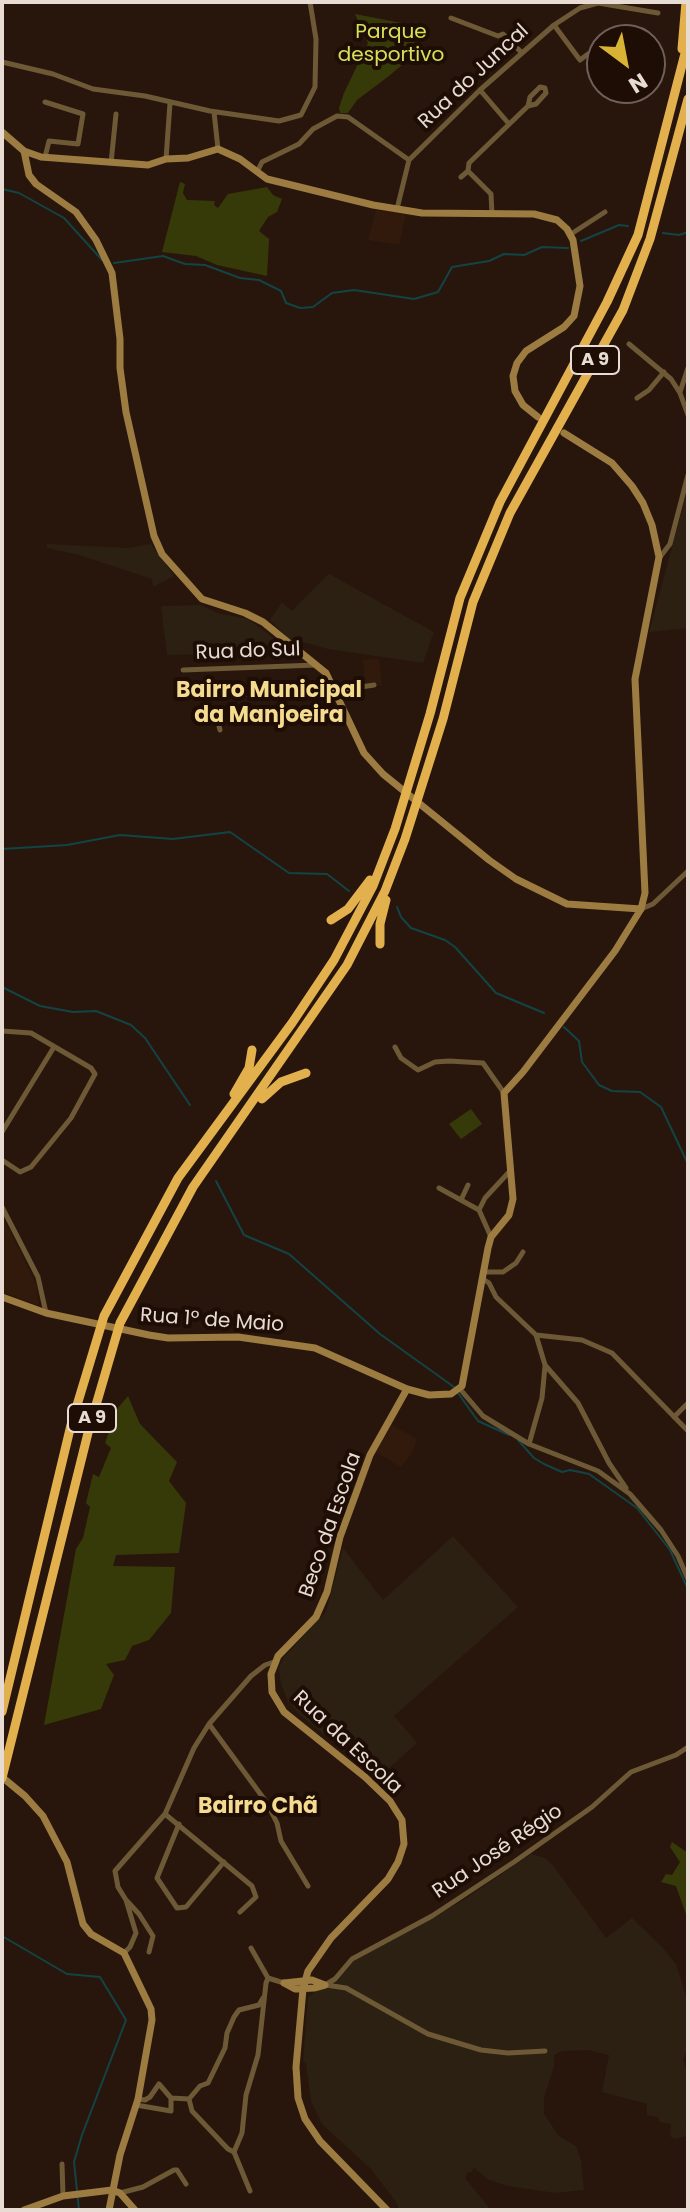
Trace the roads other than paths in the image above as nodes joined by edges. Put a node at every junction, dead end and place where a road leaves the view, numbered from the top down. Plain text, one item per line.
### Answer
1 (310, 2) edge
2 (686, 2) edge
3 (658, 13) dead end
4 (451, 18) dead end
5 (554, 25) junction
6 (688, 42) edge
7 (521, 52) junction
8 (586, 56) edge
9 (2, 62) edge
10 (682, 64) junction
11 (480, 90) junction
12 (688, 99) edge
13 (45, 102) dead end
14 (170, 103) junction
15 (528, 106) dead end
16 (214, 112) junction
17 (116, 114) dead end
18 (509, 124) junction
19 (2, 132) edge
20 (218, 149) junction
21 (24, 151) junction
22 (45, 157) junction
23 (166, 159) junction
24 (409, 160) junction
25 (111, 163) junction
26 (468, 171) junction
27 (257, 172) junction
28 (461, 177) dead end
29 (397, 210) junction
30 (605, 212) dead end
31 (492, 215) junction
32 (571, 234) junction
33 (629, 344) dead end
34 (688, 368) edge
35 (664, 372) junction
36 (680, 393) junction
37 (637, 398) dead end
38 (688, 415) edge
39 (538, 417) dead end
40 (564, 433) dead end
41 (688, 475) edge
42 (659, 557) junction
43 (316, 665) junction
44 (183, 670) dead end
45 (374, 685) dead end
46 (335, 691) junction
47 (205, 696) dead end
48 (344, 709) junction
49 (220, 730) dead end
50 (399, 855) junction
51 (384, 857) junction
52 (688, 871) edge
53 (641, 909) junction
54 (331, 920) dead end
55 (380, 944) dead end
56 (2, 1031) edge
57 (54, 1047) junction
58 (395, 1047) dead end
59 (252, 1050) dead end
60 (306, 1073) dead end
61 (504, 1093) junction
62 (217, 1126) junction
63 (2, 1132) edge
64 (226, 1141) junction
65 (2, 1160) edge
66 (510, 1171) junction
67 (468, 1185) dead end
68 (439, 1188) dead end
69 (461, 1200) junction
70 (2, 1207) edge
71 (479, 1210) junction
72 (491, 1237) junction
73 (523, 1252) dead end
74 (483, 1276) junction
75 (2, 1297) edge
76 (46, 1313) junction
77 (536, 1335) junction
78 (545, 1365) junction
79 (407, 1389) junction
80 (460, 1389) junction
81 (688, 1403) edge
82 (674, 1417) junction
83 (688, 1431) edge
84 (529, 1444) junction
85 (630, 1494) junction
86 (688, 1579) edge
87 (274, 1662) junction
88 (2, 1712) edge
89 (209, 1724) junction
90 (688, 1747) edge
91 (2, 1778) edge
92 (165, 1814) junction
93 (179, 1824) junction
94 (224, 1862) junction
95 (308, 1886) dead end
96 (126, 1900) junction
97 (240, 1912) dead end
98 (251, 1948) dead end
99 (149, 1952) dead end
100 (124, 1953) junction
101 (268, 1978) junction
102 (284, 1983) joint
103 (304, 1985) junction
104 (325, 1985) junction
105 (265, 1995) junction
106 (545, 2051) dead end
107 (171, 2098) junction
108 (189, 2099) junction
109 (137, 2102) junction
110 (234, 2152) junction
111 (62, 2164) dead end
112 (186, 2184) dead end
113 (116, 2191) junction
114 (250, 2191) dead end
115 (67, 2195) junction
116 (24, 2210) edge
117 (109, 2210) edge
118 (135, 2210) edge
119 (387, 2210) edge

1 - 16 street
2 - 10 highway
3 - 5 street, Rua do Juncal
4 - 7 street
5 - 7 street, Rua do Juncal
5 - 8 street
6 - 10 highway, A 9
7 - 11 street, Rua do Juncal
9 - 14 street
10 - 51 highway, A 9
11 - 18 street
11 - 24 street, Rua do Juncal
12 - 50 highway, A 9
13 - 22 street
14 - 16 street
14 - 23 street
15 - 18 street
16 - 20 street
17 - 25 street
18 - 26 street
19 - 21 street
20 - 23 street
20 - 27 street
21 - 22 street
21 - 43 street
22 - 25 street
23 - 25 street
24 - 27 street
24 - 29 street
26 - 28 street
26 - 31 street
27 - 29 street
29 - 31 street
30 - 32 street
31 - 32 street
32 - 39 street
33 - 35 street
34 - 36 street
35 - 36 street
35 - 37 street
36 - 38 street
40 - 42 street
41 - 42 street
42 - 53 street
43 - 44 street, Rua do Sul
43 - 46 street
45 - 46 street
46 - 47 street
46 - 48 street
48 - 49 street
48 - 53 street
50 - 55 highway
50 - 64 highway, A 9
51 - 54 highway
51 - 62 highway, A 9
52 - 53 street
53 - 61 street
56 - 57 street
57 - 63 street
57 - 65 street
58 - 61 street
59 - 62 highway
60 - 64 highway
61 - 66 street
62 - 88 highway, A 9
64 - 91 highway, A 9
66 - 71 street
66 - 72 street
67 - 69 street
68 - 69 street
69 - 71 street
70 - 76 street
71 - 72 street
72 - 74 street
73 - 74 street
74 - 77 street
74 - 80 street
75 - 76 street, Rua 1º de Maio
76 - 79 street, Rua 1º de Maio
77 - 78 street
77 - 82 street
78 - 84 street
78 - 85 street
79 - 80 street, Rua 1º de Maio
79 - 87 street, Beco da Escola
80 - 84 street
81 - 82 street
82 - 83 street
84 - 85 street
85 - 86 street
87 - 89 street
87 - 103 street, Rua da Escola
89 - 92 street
89 - 95 street
90 - 104 street, Rua José Régio
91 - 100 street
92 - 93 street
92 - 96 street
93 - 94 street
93 - 94 street
94 - 97 street
96 - 99 street
96 - 100 street
98 - 101 street
100 - 109 street
101 - 102 street
101 - 105 street
102 - 103 street
103 - 104 street
103 - 119 street, Rua da Escola
104 - 106 street
105 - 108 street
105 - 110 street
107 - 108 street
107 - 109 street
107 - 109 street
108 - 110 street
109 - 113 street
110 - 114 street
111 - 115 street
112 - 113 street
113 - 115 street
113 - 117 street
113 - 118 street
115 - 116 street

